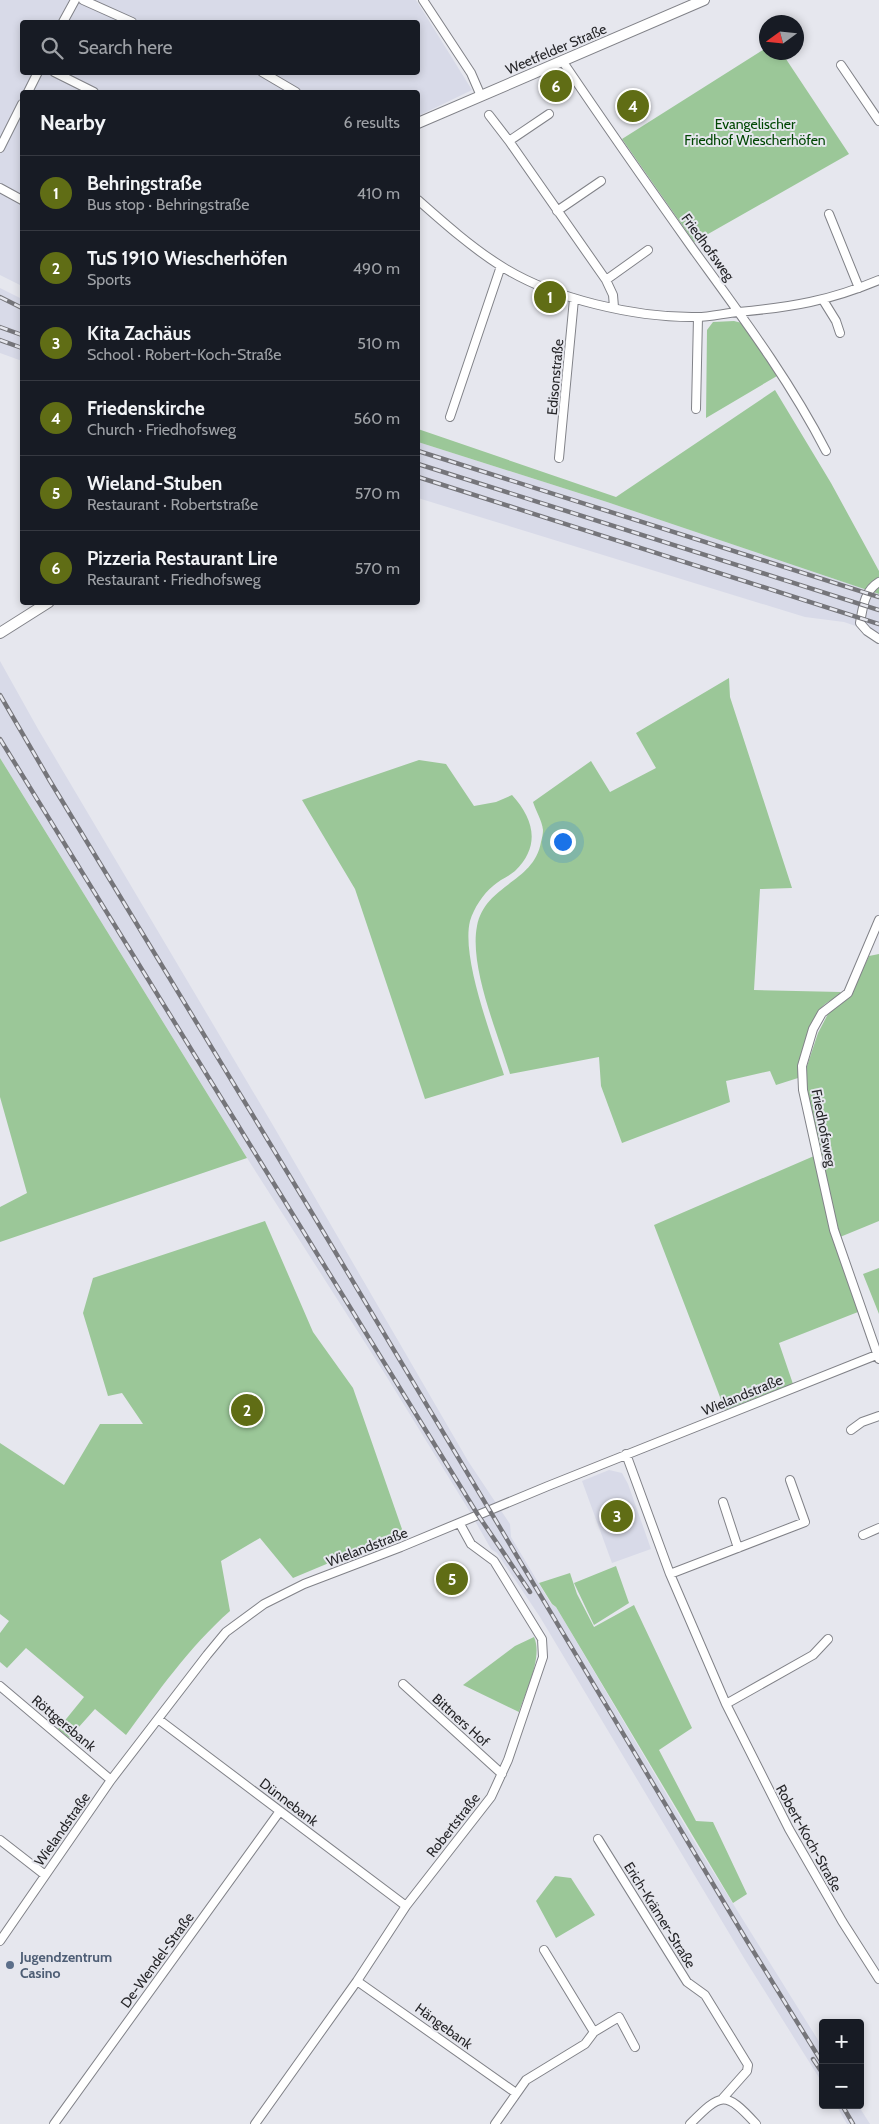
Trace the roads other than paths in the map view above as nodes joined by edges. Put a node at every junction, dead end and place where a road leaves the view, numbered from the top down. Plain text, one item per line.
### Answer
1 (75, 0) edge
2 (83, 0) edge
3 (423, 0) edge
4 (704, 0) edge
5 (65, 20) edge
6 (128, 20) edge
7 (563, 62) junction
8 (841, 65) dead end
9 (36, 75) edge
10 (60, 75) edge
11 (267, 75) edge
12 (29, 90) edge
13 (90, 90) edge
14 (293, 90) edge
15 (481, 96) junction
16 (20, 108) edge
17 (489, 114) dead end
18 (549, 114) dead end
19 (879, 121) edge
20 (420, 122) edge
21 (509, 142) junction
22 (0, 148) edge
23 (601, 181) dead end
24 (0, 188) edge
25 (20, 199) edge
26 (420, 202) edge
27 (557, 211) junction
28 (829, 214) dead end
29 (648, 250) dead end
30 (502, 266) junction
31 (606, 280) junction
32 (879, 280) edge
33 (859, 288) junction
34 (574, 299) junction
35 (823, 300) junction
36 (614, 307) junction
37 (739, 312) junction
38 (698, 317) junction
39 (840, 333) dead end
40 (696, 409) dead end
41 (450, 417) dead end
42 (826, 451) dead end
43 (559, 458) dead end
44 (879, 582) edge
45 (44, 605) edge
46 (0, 633) edge
47 (879, 639) edge
48 (879, 920) edge
49 (879, 1356) edge
50 (879, 1416) edge
51 (851, 1430) dead end
52 (626, 1454) junction
53 (790, 1480) dead end
54 (723, 1502) dead end
55 (460, 1524) junction
56 (879, 1528) edge
57 (863, 1535) dead end
58 (738, 1548) junction
59 (670, 1574) junction
60 (828, 1639) dead end
61 (403, 1684) dead end
62 (0, 1686) edge
63 (726, 1704) junction
64 (158, 1719) junction
65 (502, 1774) junction
66 (111, 1780) junction
67 (280, 1811) junction
68 (598, 1839) dead end
69 (0, 1840) edge
70 (45, 1875) junction
71 (406, 1906) junction
72 (0, 1941) edge
73 (544, 1950) dead end
74 (879, 1979) edge
75 (357, 1980) junction
76 (594, 2032) junction
77 (635, 2047) dead end
78 (516, 2093) junction
79 (723, 2098) junction
80 (54, 2124) edge
81 (255, 2124) edge
82 (495, 2124) edge
83 (690, 2124) edge
84 (756, 2124) edge

1 - 5 street
2 - 6 street
3 - 15 street
4 - 7 street, Weetfelder Straße
7 - 15 street, Weetfelder Straße
7 - 37 street, Friedhofsweg
8 - 19 street
9 - 12 street
10 - 13 street
11 - 14 street
15 - 20 street, Weetfelder Straße
16 - 22 street
17 - 21 street
18 - 21 street
21 - 27 street
23 - 27 street
24 - 25 street
26 - 30 street
27 - 31 street
28 - 33 street
29 - 31 street
30 - 34 street
30 - 41 street
31 - 36 street
32 - 33 street
33 - 35 street
34 - 36 street
34 - 43 street, Edisonstraße
35 - 37 street
35 - 39 street
36 - 38 street
37 - 38 street
37 - 42 street, Friedhofsweg
38 - 40 street
44 - 47 street
45 - 46 street
48 - 49 street, Friedhofsweg
49 - 52 street, Wielandstraße
50 - 51 street
52 - 55 street, Wielandstraße
52 - 59 street, Robert-Koch-Straße
53 - 58 street
54 - 58 street
55 - 64 street, Wielandstraße
55 - 65 street, Robertstraße
56 - 57 street
58 - 59 street
59 - 63 street, Robert-Koch-Straße
60 - 63 street
61 - 65 street, Bittners Hof
62 - 66 street, Röttgersbank
63 - 74 street, Robert-Koch-Straße
64 - 66 street, Wielandstraße
64 - 67 street, Dünnebank
65 - 71 street, Robertstraße
66 - 70 street, Wielandstraße
67 - 71 street, Dünnebank
67 - 80 street, De-Wendel-Straße
68 - 79 street, Erich-Krämer-Straße
69 - 70 street
70 - 72 street, Wielandstraße
71 - 75 street, Robertstraße
73 - 76 street
75 - 78 street, Hängebank
75 - 81 street, Robertstraße
76 - 77 street
76 - 78 street
78 - 82 street
79 - 83 street
79 - 84 street

